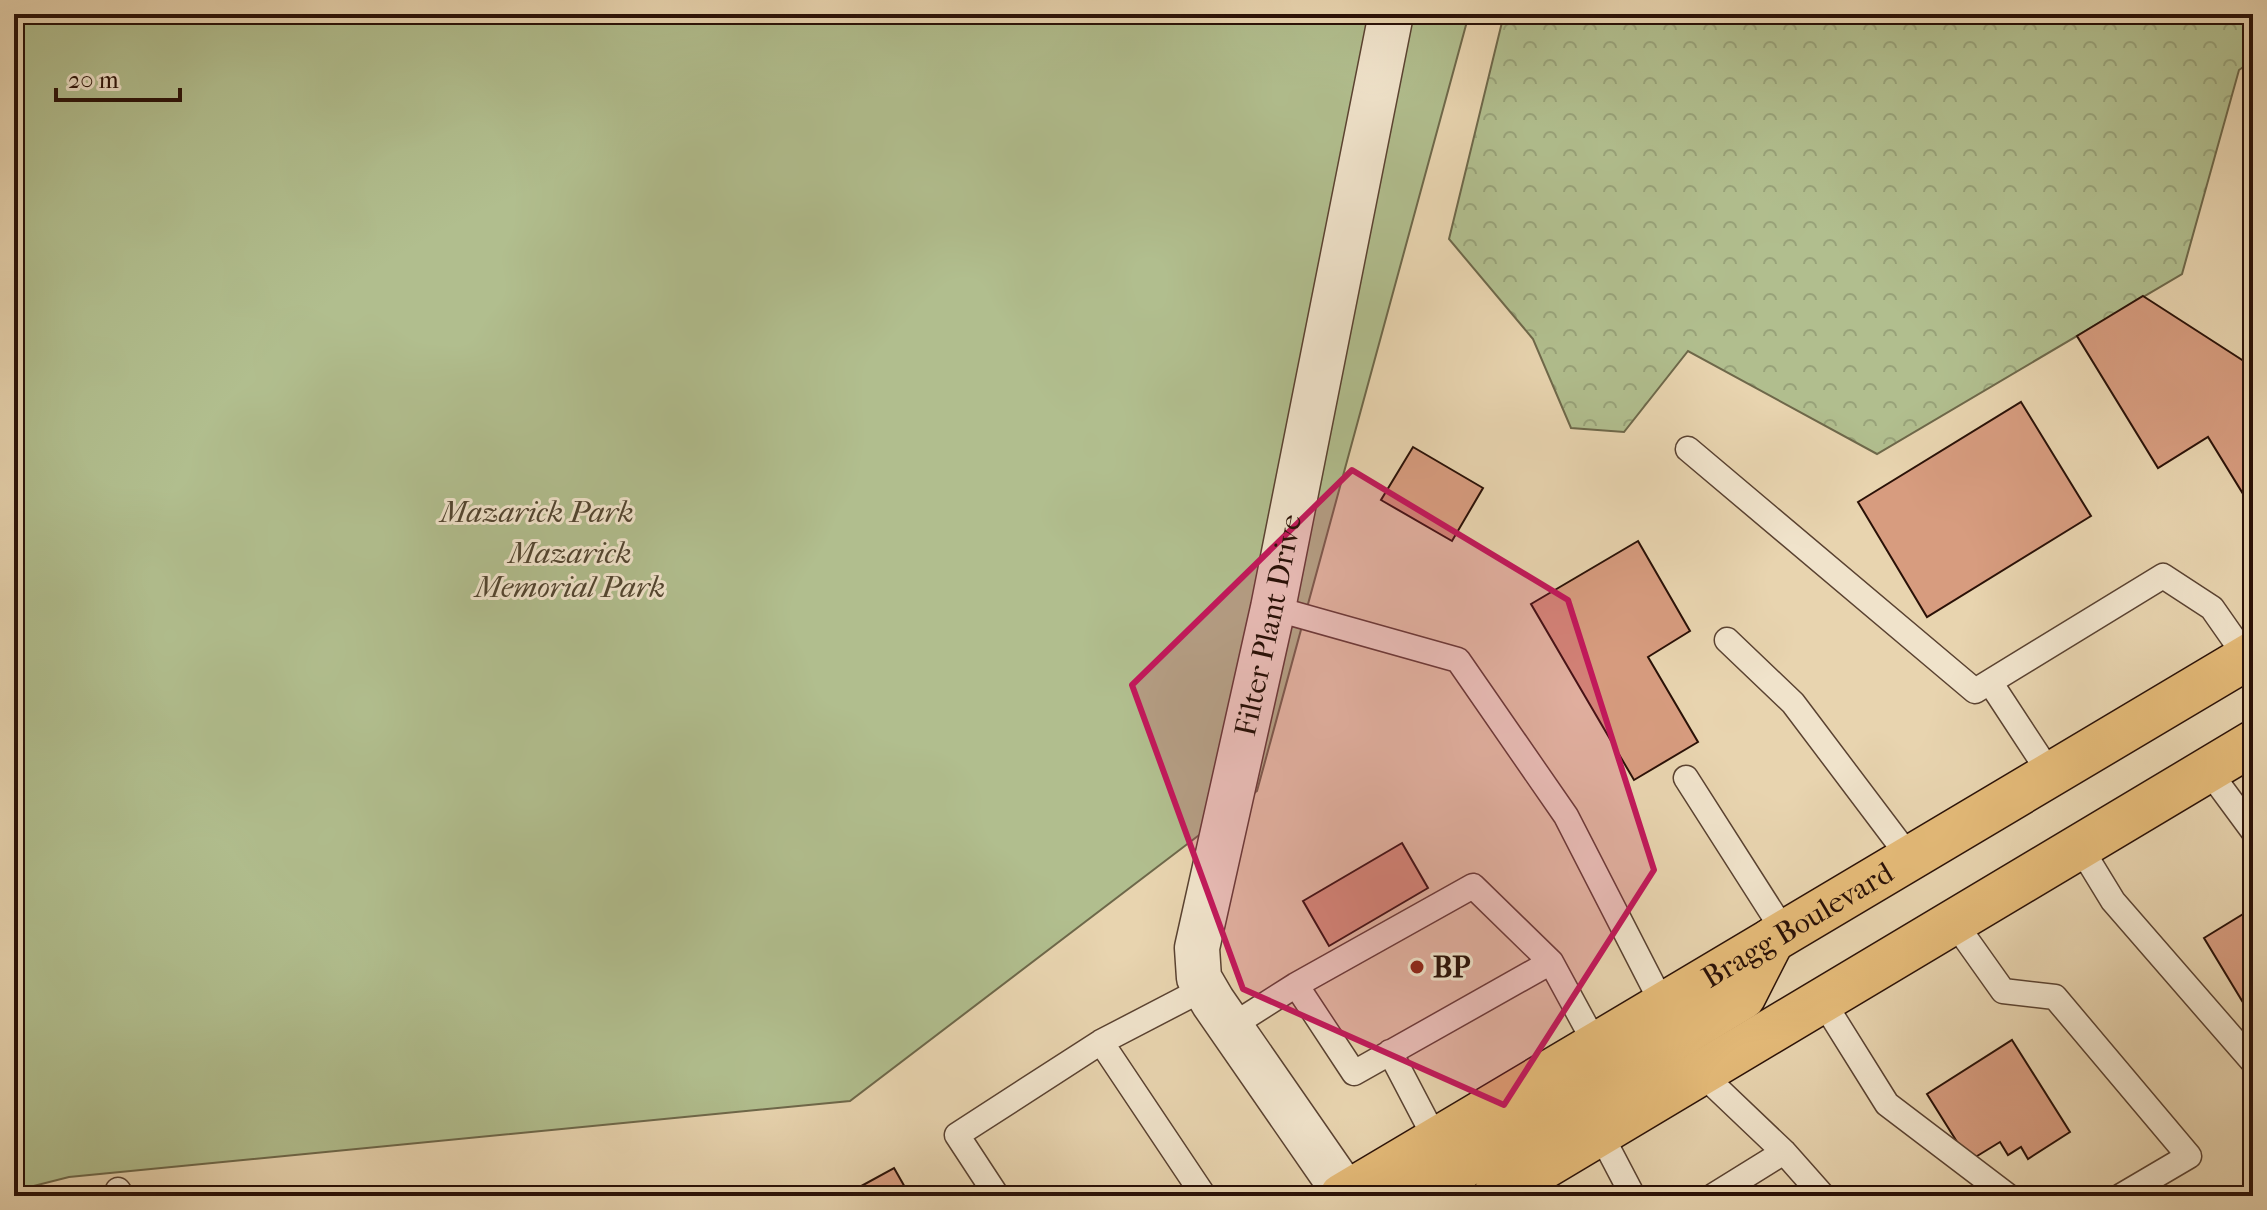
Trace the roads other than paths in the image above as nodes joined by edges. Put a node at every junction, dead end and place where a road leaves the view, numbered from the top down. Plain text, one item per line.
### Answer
1 (1391, 14) edge
2 (1688, 449) dead end
3 (1273, 608) junction
4 (1727, 640) dead end
5 (2250, 656) edge
6 (1990, 682) junction
7 (2253, 743) edge
8 (2208, 770) junction
9 (2051, 775) junction
10 (1686, 778) dead end
11 (2253, 831) edge
12 (2080, 847) junction
13 (1910, 858) junction
14 (1954, 922) junction
15 (1779, 937) junction
16 (1551, 962) junction
17 (1296, 985) junction
18 (1205, 988) junction
19 (1822, 1000) junction
20 (1663, 1005) junction
21 (1230, 1027) junction
22 (1101, 1042) junction
23 (1596, 1045) junction
24 (1390, 1052) junction
25 (2253, 1062) edge
26 (1701, 1073) junction
27 (1600, 1133) junction
28 (1436, 1140) junction
29 (1784, 1152) junction
30 (1344, 1195) edge
31 (997, 1196) edge
32 (1204, 1196) edge
33 (1414, 1196) edge
34 (1495, 1196) edge
35 (1633, 1196) edge
36 (1713, 1196) edge
37 (1823, 1196) edge
38 (2008, 1196) edge
39 (2121, 1196) edge

1 - 3 street, Filter Plant Drive
2 - 6 lane
3 - 18 street, Filter Plant Drive
3 - 20 lane
4 - 13 lane
5 - 6 lane
5 - 9 main road, Bragg Boulevard
6 - 9 lane
7 - 8 main road
8 - 11 lane
8 - 12 main road
9 - 13 main road, Bragg Boulevard
10 - 15 lane
12 - 14 main road
12 - 25 lane
13 - 15 main road, Bragg Boulevard
14 - 19 main road
14 - 39 lane
15 - 20 main road, Bragg Boulevard
15 - 33 main road
16 - 17 lane
16 - 23 lane
16 - 24 lane
17 - 21 lane
17 - 24 lane
18 - 21 street, Filter Plant Drive
18 - 22 lane
19 - 26 main road
19 - 38 lane
20 - 23 main road, Bragg Boulevard
21 - 30 street, Filter Plant Drive
22 - 31 lane
22 - 32 lane
23 - 28 main road, Bragg Boulevard
24 - 28 lane
26 - 27 main road
26 - 29 lane
27 - 34 main road
27 - 35 lane
28 - 30 main road, Bragg Boulevard
29 - 36 lane
29 - 37 lane

